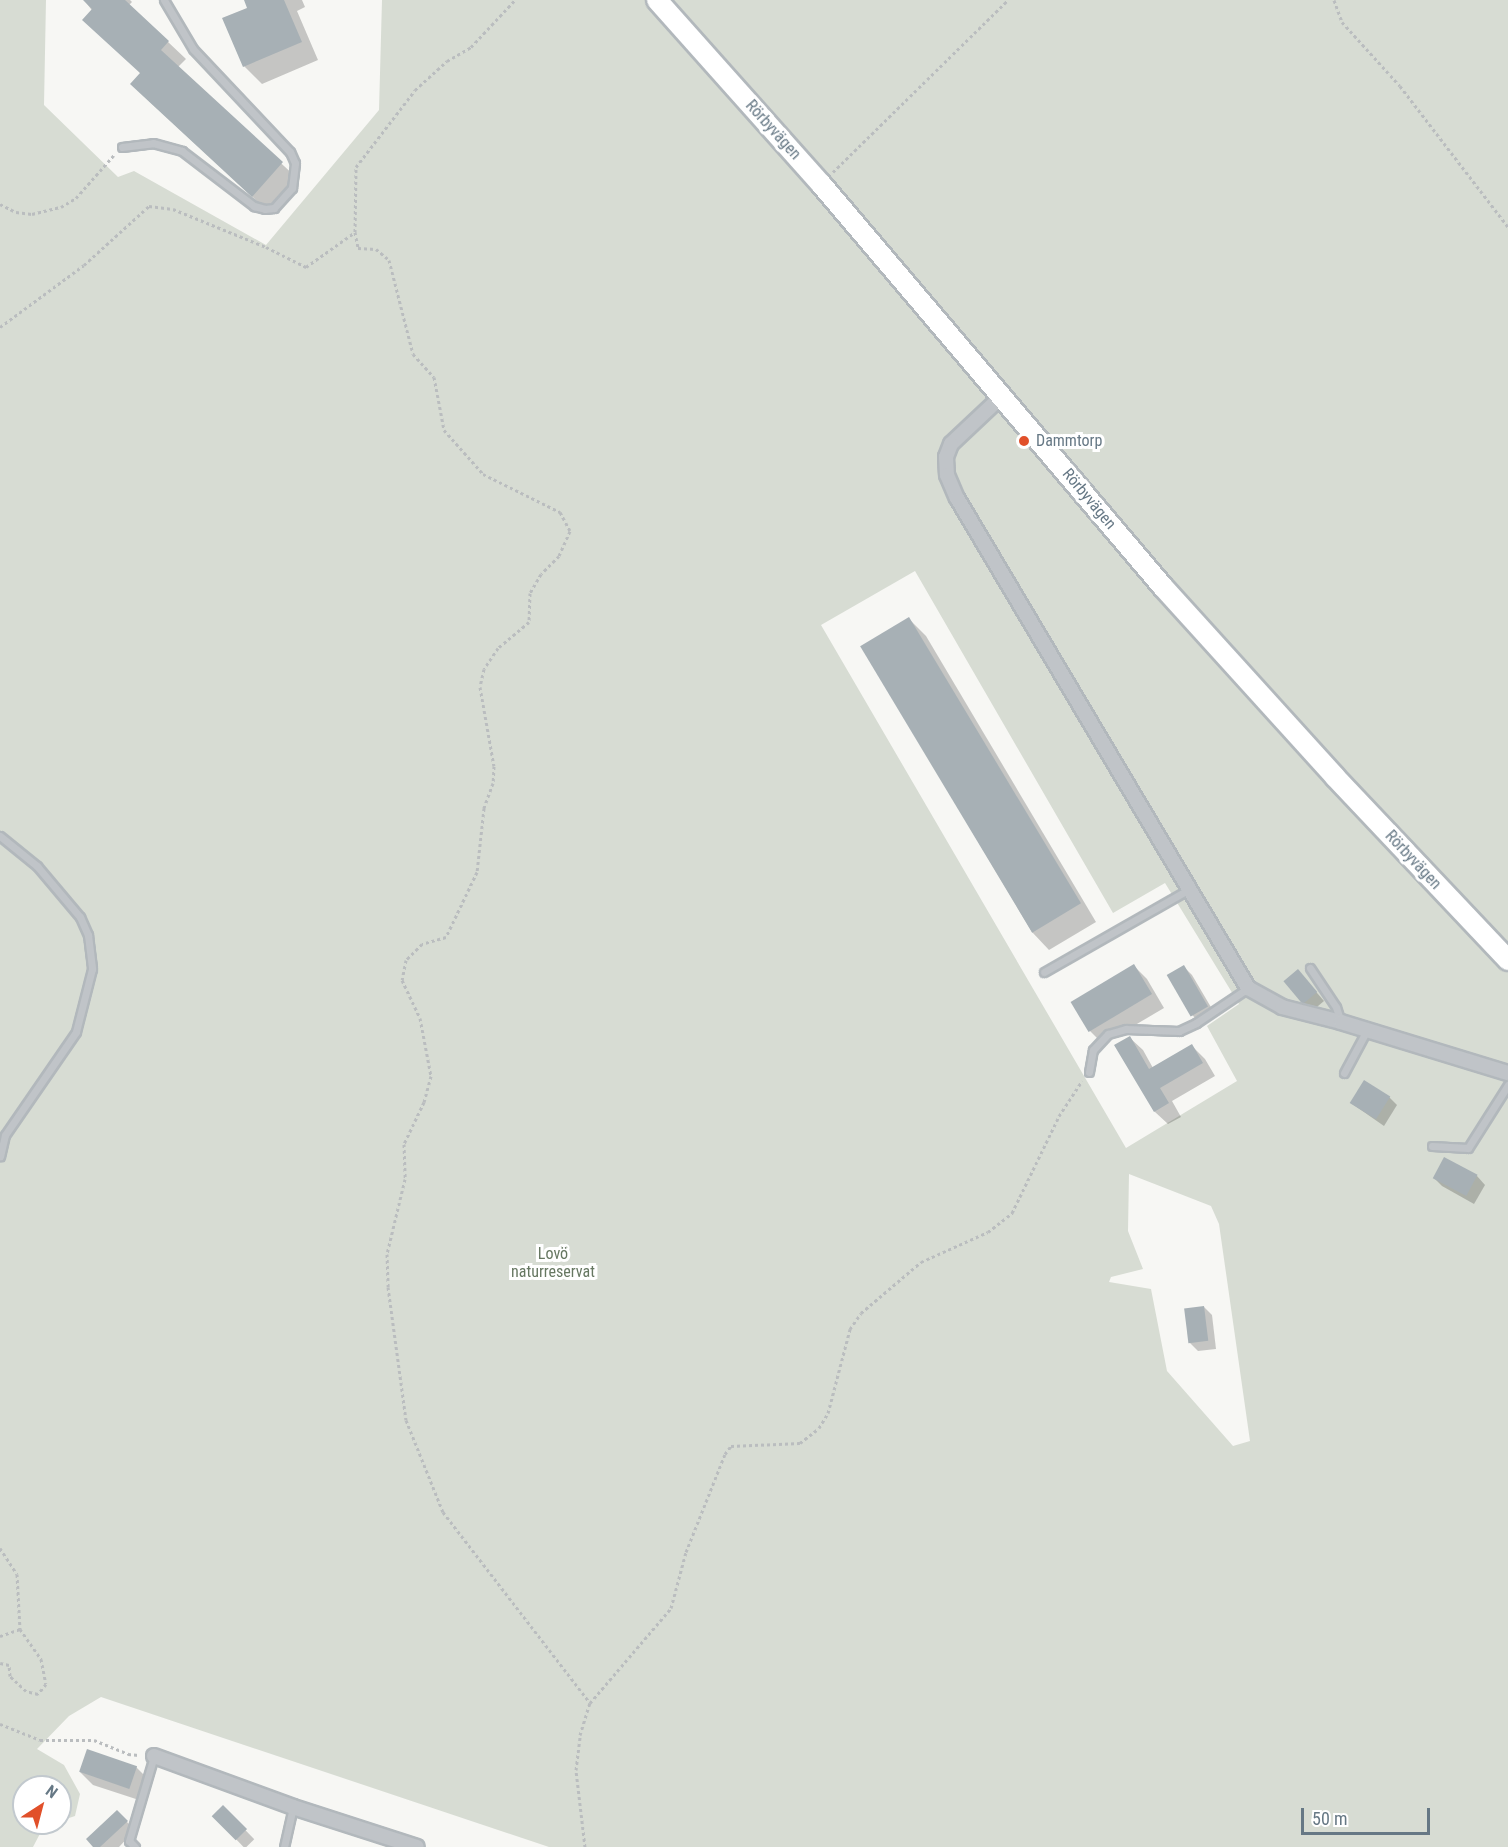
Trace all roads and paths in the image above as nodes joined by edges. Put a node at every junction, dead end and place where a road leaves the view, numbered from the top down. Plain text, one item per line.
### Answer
1 (164, 0) edge
2 (515, 0) edge
3 (657, 0) edge
4 (1008, 0) edge
5 (1334, 0) edge
6 (122, 147) joint
7 (821, 184) junction
8 (0, 204) edge
9 (1508, 227) edge
10 (355, 232) junction
11 (0, 327) edge
12 (1003, 396) junction
13 (0, 836) edge
14 (1188, 890) junction
15 (1508, 960) edge
16 (1310, 968) dead end
17 (1044, 972) dead end
18 (1248, 988) junction
19 (1341, 1022) junction
20 (1366, 1030) junction
21 (1089, 1072) joint
22 (1344, 1073) dead end
23 (1508, 1073) edge
24 (1508, 1085) edge
25 (1432, 1146) dead end
26 (0, 1156) edge
27 (0, 1548) edge
28 (20, 1629) junction
29 (0, 1636) edge
30 (0, 1663) edge
31 (590, 1703) junction
32 (0, 1724) edge
33 (154, 1756) junction
34 (293, 1808) junction
35 (135, 1847) edge
36 (284, 1847) edge
37 (417, 1847) edge
38 (585, 1847) edge

1 - 6 lane
2 - 10 path
3 - 7 street, Rörbyvägen
4 - 7 path
5 - 9 path
6 - 8 path
7 - 12 street, Rörbyvägen
10 - 11 path
10 - 31 path
12 - 14 street
12 - 15 street, Rörbyvägen
13 - 26 lane
14 - 17 lane
14 - 18 street
16 - 19 lane
18 - 19 street
18 - 21 lane
19 - 20 street
20 - 22 lane
20 - 23 street
21 - 31 path
24 - 25 lane
27 - 28 path
28 - 29 path
28 - 30 path
31 - 38 path
32 - 33 path
33 - 34 street
33 - 35 lane
34 - 36 lane
34 - 37 street

